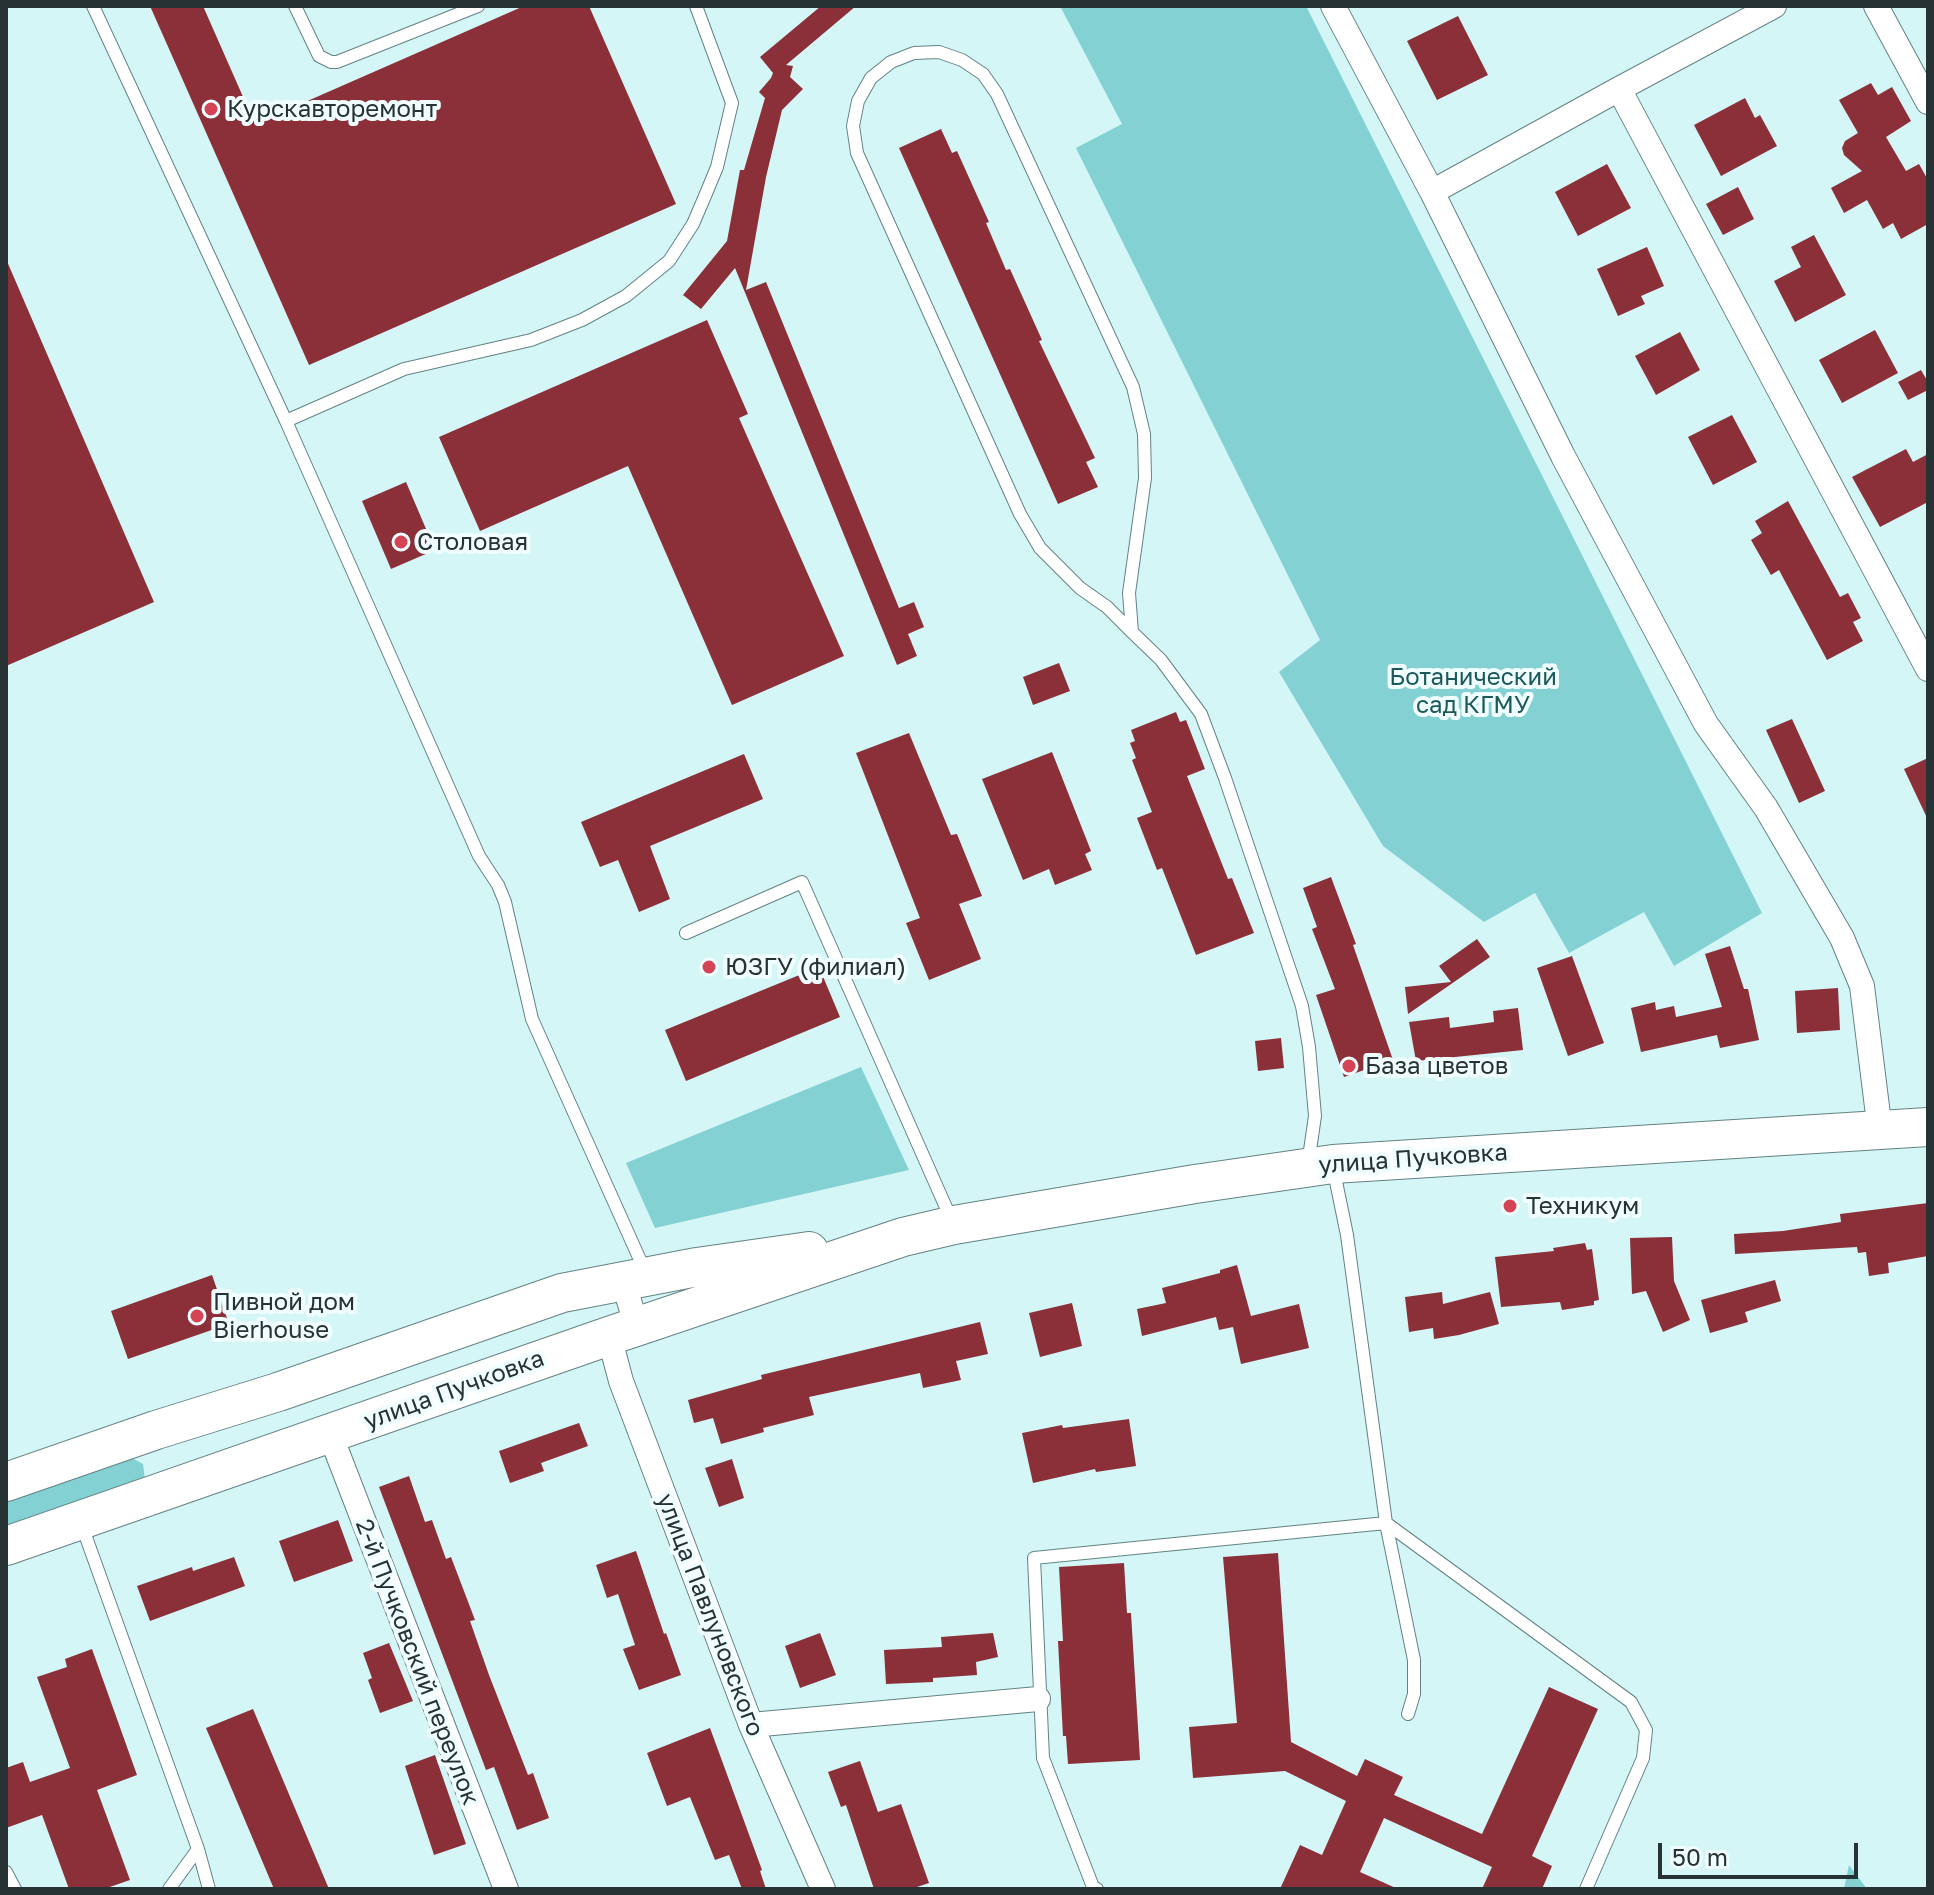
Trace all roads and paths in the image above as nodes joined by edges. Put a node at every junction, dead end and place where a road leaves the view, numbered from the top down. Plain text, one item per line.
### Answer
1 (93, 6) edge
2 (295, 6) edge
3 (478, 6) edge
4 (696, 6) edge
5 (1333, 6) edge
6 (1774, 6) edge
7 (1881, 8) edge
8 (1619, 89) junction
9 (1928, 102) edge
10 (1432, 192) junction
11 (286, 421) junction
12 (1132, 632) junction
13 (1928, 669) edge
14 (686, 933) dead end
15 (1928, 1127) edge
16 (1880, 1131) junction
17 (1320, 1166) junction
18 (954, 1225) junction
19 (903, 1237) junction
20 (635, 1278) junction
21 (623, 1331) junction
22 (156, 1430) junction
23 (330, 1434) junction
24 (6, 1482) edge
25 (177, 1487) junction
26 (80, 1520) junction
27 (1386, 1523) junction
28 (6, 1546) edge
29 (1038, 1699) junction
30 (1408, 1714) dead end
31 (751, 1725) junction
32 (198, 1849) junction
33 (6, 1872) edge
34 (15, 1889) edge
35 (169, 1889) edge
36 (209, 1889) edge
37 (506, 1889) edge
38 (823, 1889) edge
39 (1097, 1889) edge
40 (1586, 1889) edge

1 - 11 lane
2 - 3 lane
4 - 11 lane
5 - 10 street
6 - 8 street
7 - 9 street
8 - 10 street
8 - 13 street
10 - 16 street
11 - 20 lane
12 - 12 lane
12 - 17 lane
14 - 18 lane
15 - 16 main road, улица Пучковка
16 - 17 main road, улица Пучковка
17 - 18 main road, улица Пучковка
17 - 27 lane
18 - 19 main road, улица Пучковка
19 - 20 main road, улица Пучковка
19 - 21 main road, улица Пучковка
20 - 21 street, улица Павлуновского
20 - 22 main road, улица Пучковка
21 - 23 main road, улица Пучковка
21 - 31 street, улица Павлуновского
22 - 24 main road, улица Пучковка
22 - 25 main road
23 - 25 main road, улица Пучковка
23 - 37 street, 2-й Пучковский переулок
25 - 26 main road, улица Пучковка
26 - 28 main road, улица Пучковка
26 - 32 lane
27 - 29 lane
27 - 30 lane
27 - 40 lane
29 - 31 street
29 - 39 lane
31 - 38 street, улица Павлуновского
32 - 35 lane
32 - 36 lane
33 - 34 lane

